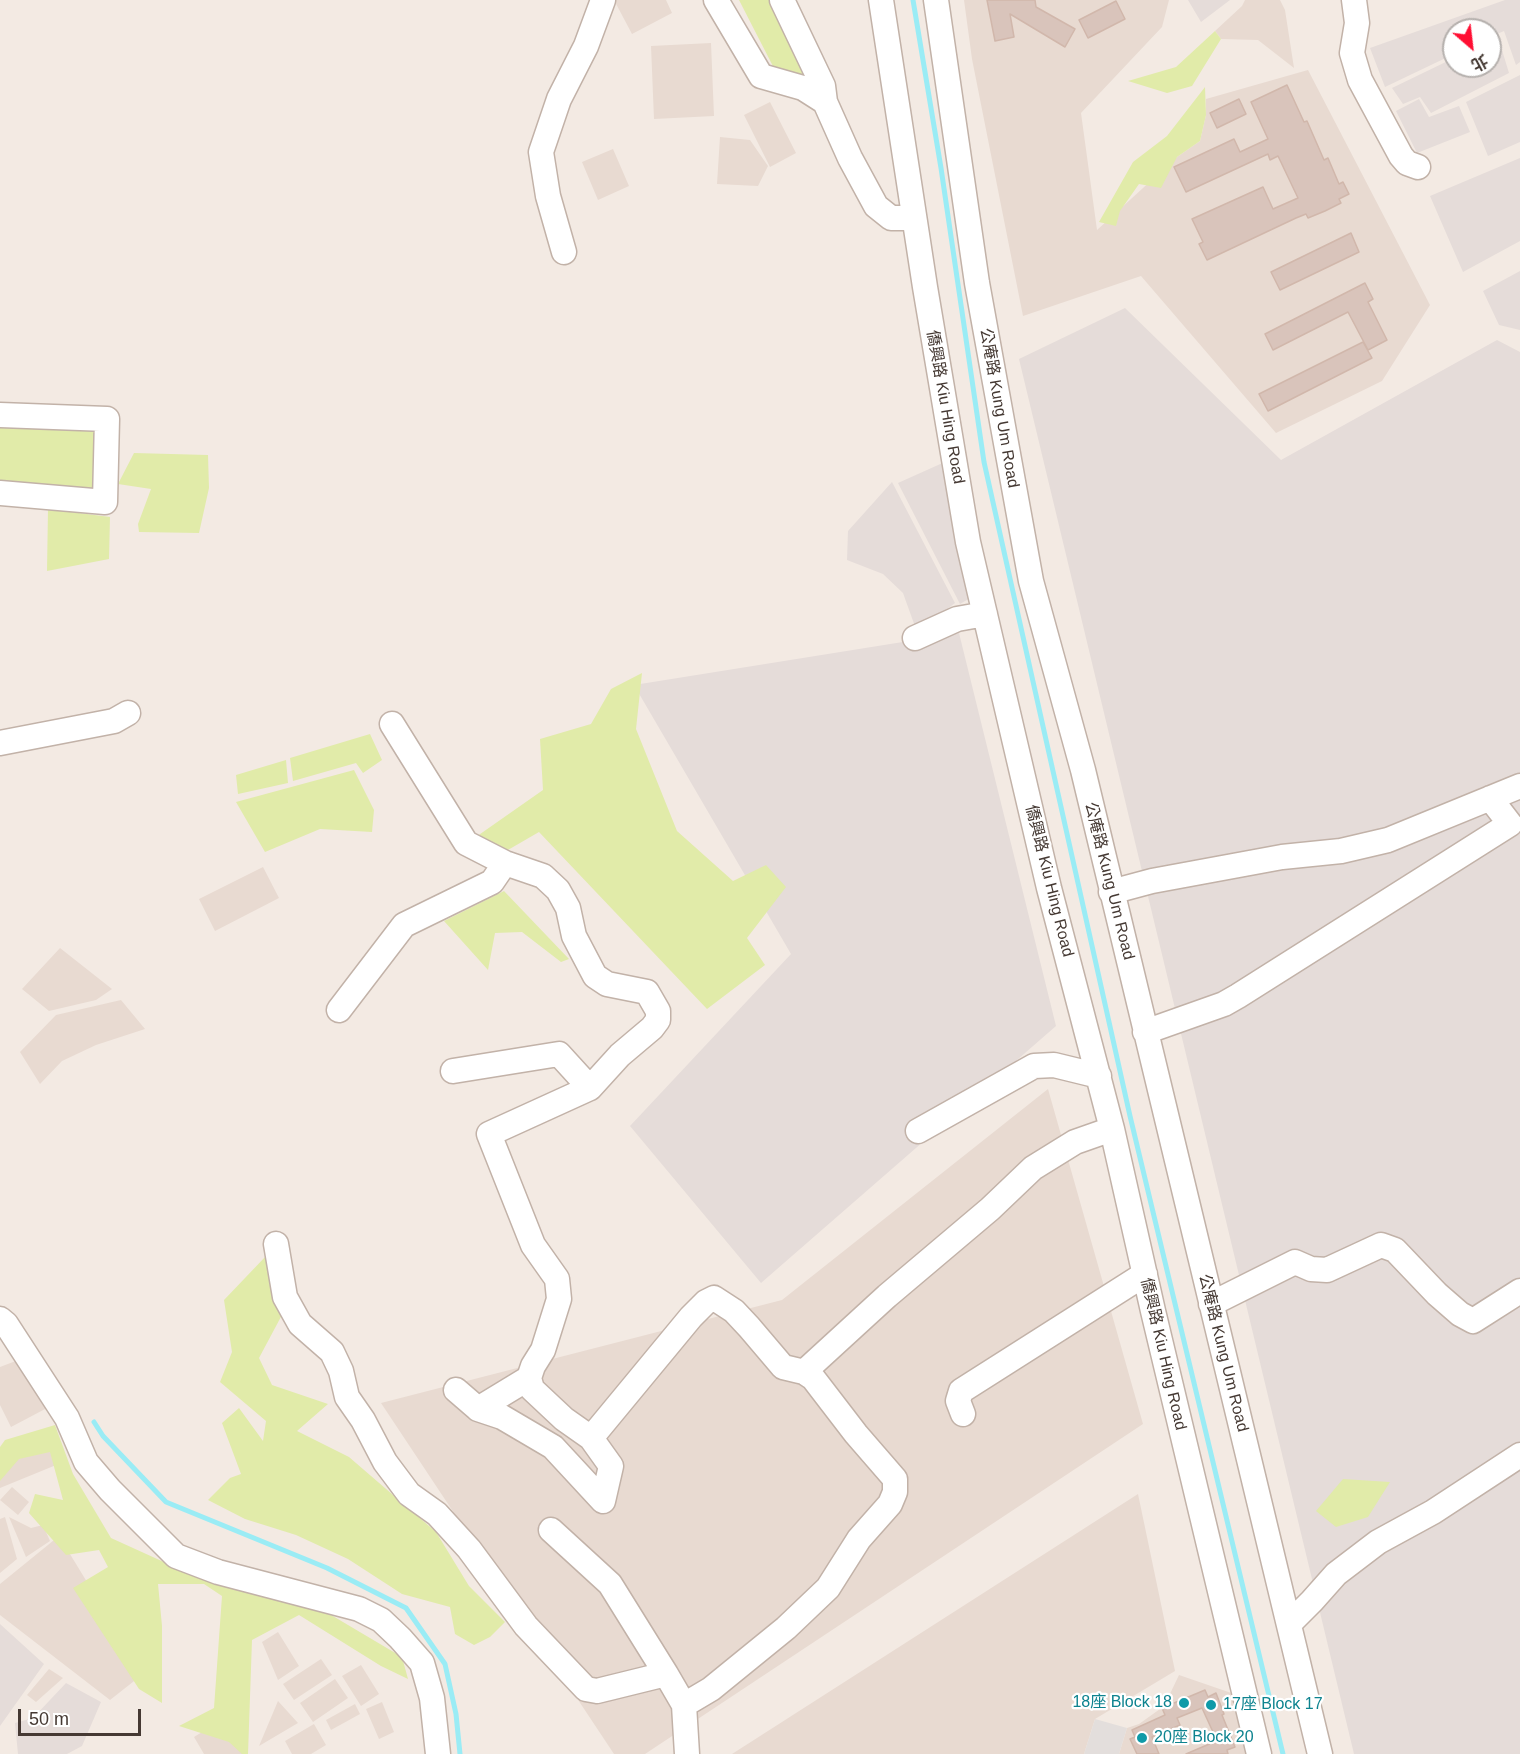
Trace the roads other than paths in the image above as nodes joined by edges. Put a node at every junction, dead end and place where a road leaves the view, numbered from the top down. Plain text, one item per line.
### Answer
1 (603, 0) edge
2 (716, 0) edge
3 (782, 0) edge
4 (881, 0) edge
5 (936, 0) edge
6 (1354, 0) edge
7 (825, 102) junction
8 (1418, 167) dead end
9 (914, 218) junction
10 (564, 252) dead end
11 (0, 415) edge
12 (0, 493) edge
13 (985, 614) junction
14 (915, 638) dead end
15 (128, 713) dead end
16 (392, 724) dead end
17 (0, 743) edge
18 (1520, 786) edge
19 (1490, 798) junction
20 (505, 863) junction
21 (1112, 892) junction
22 (339, 1010) dead end
23 (1145, 1032) junction
24 (453, 1071) dead end
25 (1099, 1076) junction
26 (590, 1088) junction
27 (1112, 1129) junction
28 (918, 1131) dead end
29 (276, 1244) dead end
30 (1145, 1274) junction
31 (1520, 1291) edge
32 (1211, 1304) junction
33 (0, 1319) edge
34 (804, 1372) junction
35 (529, 1378) junction
36 (456, 1390) dead end
37 (478, 1408) junction
38 (963, 1414) dead end
39 (591, 1438) junction
40 (1520, 1455) edge
41 (551, 1530) dead end
42 (1288, 1624) junction
43 (666, 1674) junction
44 (684, 1705) junction
45 (438, 1754) edge
46 (687, 1754) edge
47 (1259, 1754) edge
48 (1320, 1754) edge

1 - 10 street
2 - 7 street
3 - 7 street
4 - 9 street, 僑興路 Kiu Hing Road
5 - 21 street, 公庵路 Kung Um Road
6 - 8 street
7 - 9 street
9 - 13 street, 僑興路 Kiu Hing Road
11 - 12 street
13 - 14 street
13 - 25 street, 僑興路 Kiu Hing Road
15 - 17 street
16 - 20 street
18 - 19 street
19 - 21 street
19 - 23 street
20 - 22 street
20 - 26 street
21 - 23 street, 公庵路 Kung Um Road
23 - 32 street, 公庵路 Kung Um Road
24 - 26 street
25 - 27 street, 僑興路 Kiu Hing Road
25 - 28 street
26 - 35 street
27 - 30 street, 僑興路 Kiu Hing Road
27 - 34 street
29 - 43 street
30 - 38 street
30 - 47 street, 僑興路 Kiu Hing Road
31 - 32 street
32 - 42 street, 公庵路 Kung Um Road
33 - 45 street
34 - 39 street
34 - 44 street
35 - 37 street
35 - 39 street
36 - 37 street
37 - 39 street
40 - 42 street
41 - 43 street
42 - 48 street, 公庵路 Kung Um Road
43 - 44 street
44 - 46 street

